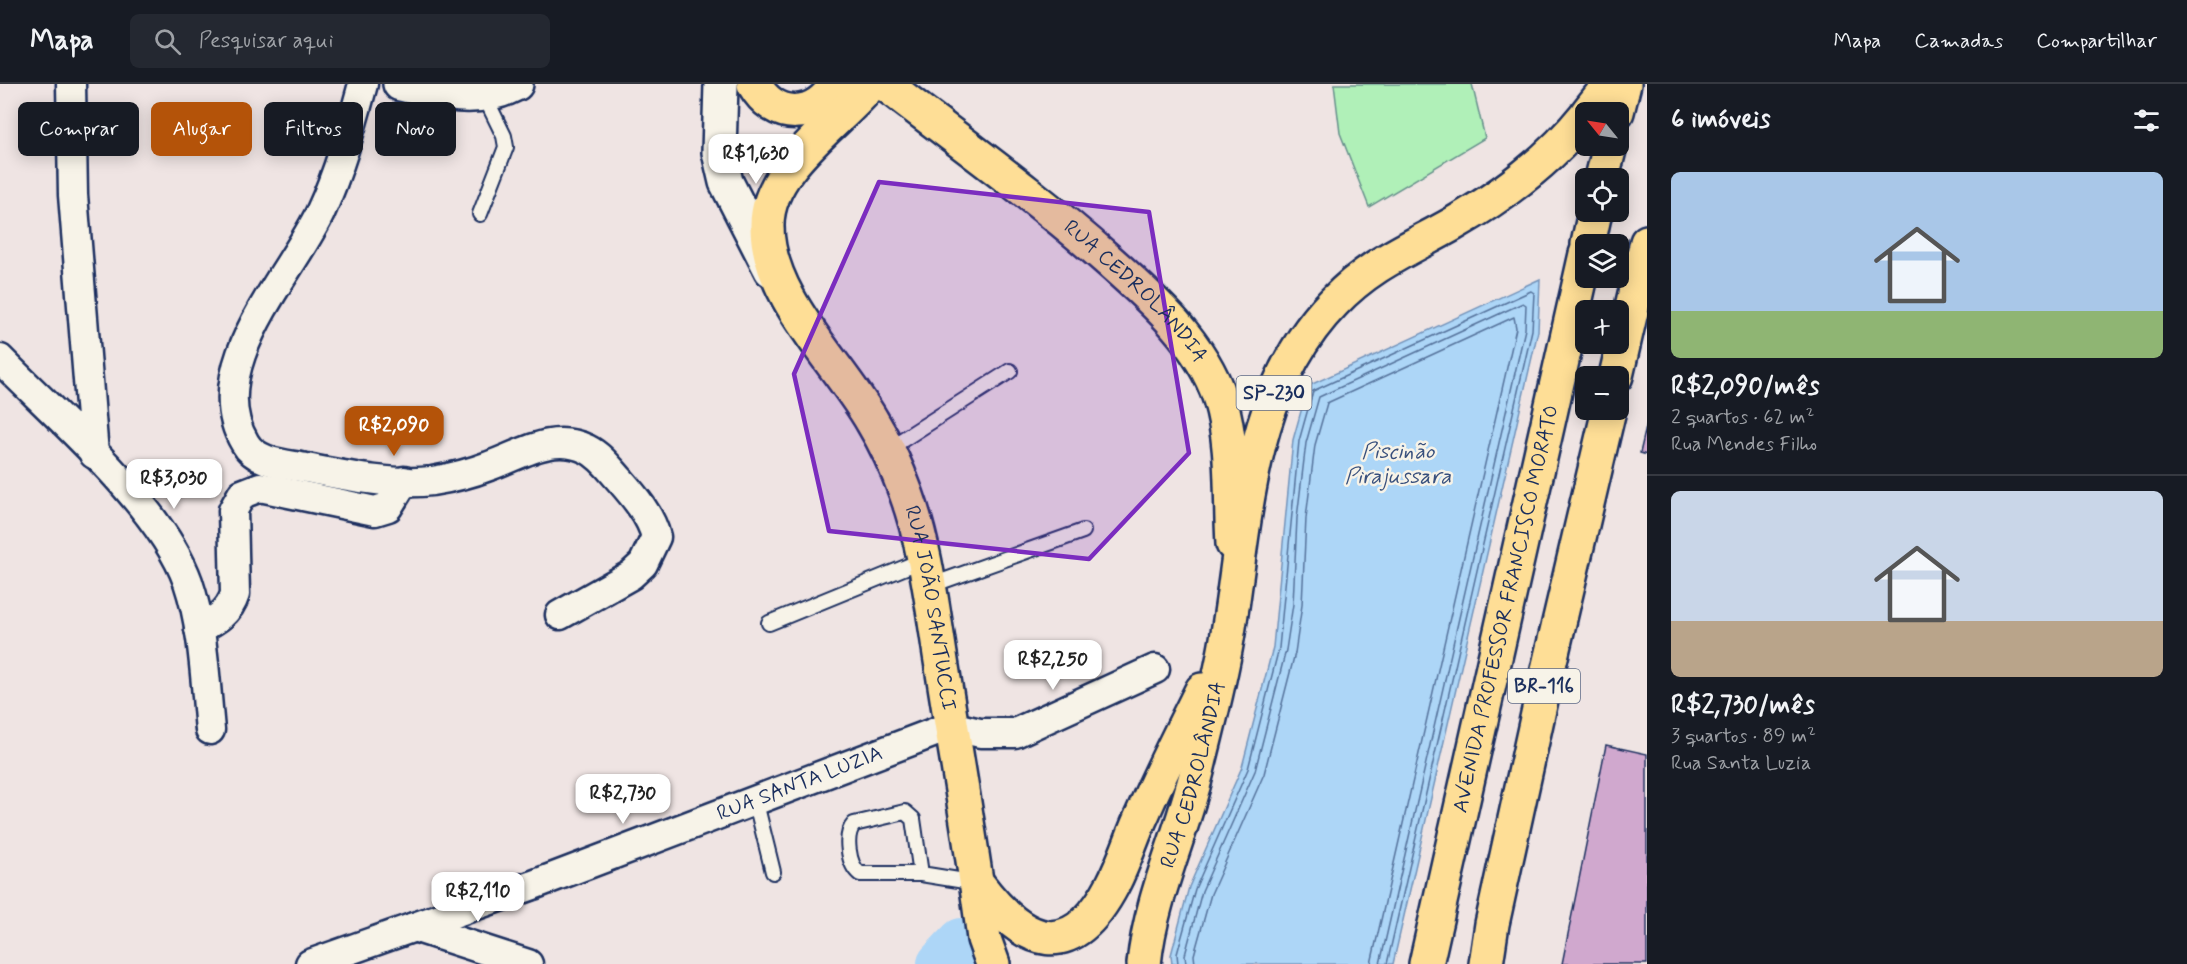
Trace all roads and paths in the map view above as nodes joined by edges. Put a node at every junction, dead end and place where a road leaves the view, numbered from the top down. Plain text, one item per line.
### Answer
1 (71, 84) edge
2 (363, 84) edge
3 (400, 84) edge
4 (516, 84) edge
5 (721, 84) edge
6 (754, 84) edge
7 (836, 84) edge
8 (870, 84) edge
9 (885, 84) edge
10 (1610, 84) edge
11 (1624, 84) edge
12 (484, 95) junction
13 (1596, 102) edge
14 (1620, 102) edge
15 (1575, 126) edge
16 (480, 214) dead end
17 (1647, 242) edge
18 (779, 285) junction
19 (1578, 288) edge
20 (0, 359) edge
21 (1618, 366) edge
22 (1010, 371) dead end
23 (1607, 420) edge
24 (888, 450) junction
25 (94, 454) junction
26 (404, 481) junction
27 (1083, 531) dead end
28 (926, 573) junction
29 (1235, 583) junction
30 (560, 615) dead end
31 (769, 623) dead end
32 (199, 629) junction
33 (1227, 640) junction
34 (1155, 669) dead end
35 (951, 726) junction
36 (210, 730) dead end
37 (756, 799) junction
38 (773, 873) dead end
39 (921, 874) junction
40 (977, 883) junction
41 (414, 927) junction
42 (310, 964) edge
43 (528, 964) edge
44 (993, 964) edge
45 (1144, 964) edge
46 (1426, 964) edge
47 (1486, 964) edge

1 - 25 street
2 - 26 street
3 - 12 street
4 - 12 street
5 - 18 street, RUA JOÃO SANTUCCI
6 - 7 main road
8 - 18 main road, RUA JOÃO SANTUCCI
9 - 29 main road, RUA CEDROLÂNDIA
10 - 13 main road, RUA CEDROLÂNDIA / SP-230
11 - 14 main road
12 - 16 lane
15 - 29 main road, RUA CEDROLÂNDIA / SP-230
17 - 21 main road
18 - 24 main road, RUA JOÃO SANTUCCI
19 - 46 main road, AVENIDA PROFESSOR FRANCISCO MORATO
20 - 25 street
22 - 24 lane
23 - 47 main road, BR-116
24 - 28 main road, RUA JOÃO SANTUCCI
25 - 32 street
26 - 30 street
26 - 32 street
27 - 28 lane
28 - 31 lane
28 - 35 main road, RUA JOÃO SANTUCCI
29 - 33 main road, RUA CEDROLÂNDIA / SP-230
32 - 36 street
33 - 40 main road
33 - 45 main road, RUA CEDROLÂNDIA / SP-230
34 - 35 street
35 - 37 street, RUA SANTA LUZIA
35 - 40 main road, RUA JOÃO SANTUCCI
37 - 38 lane
37 - 41 street, RUA SANTA LUZIA
39 - 39 lane
39 - 40 lane
40 - 44 main road, RUA JOÃO SANTUCCI
41 - 42 street, RUA SANTA LUZIA
41 - 43 street

